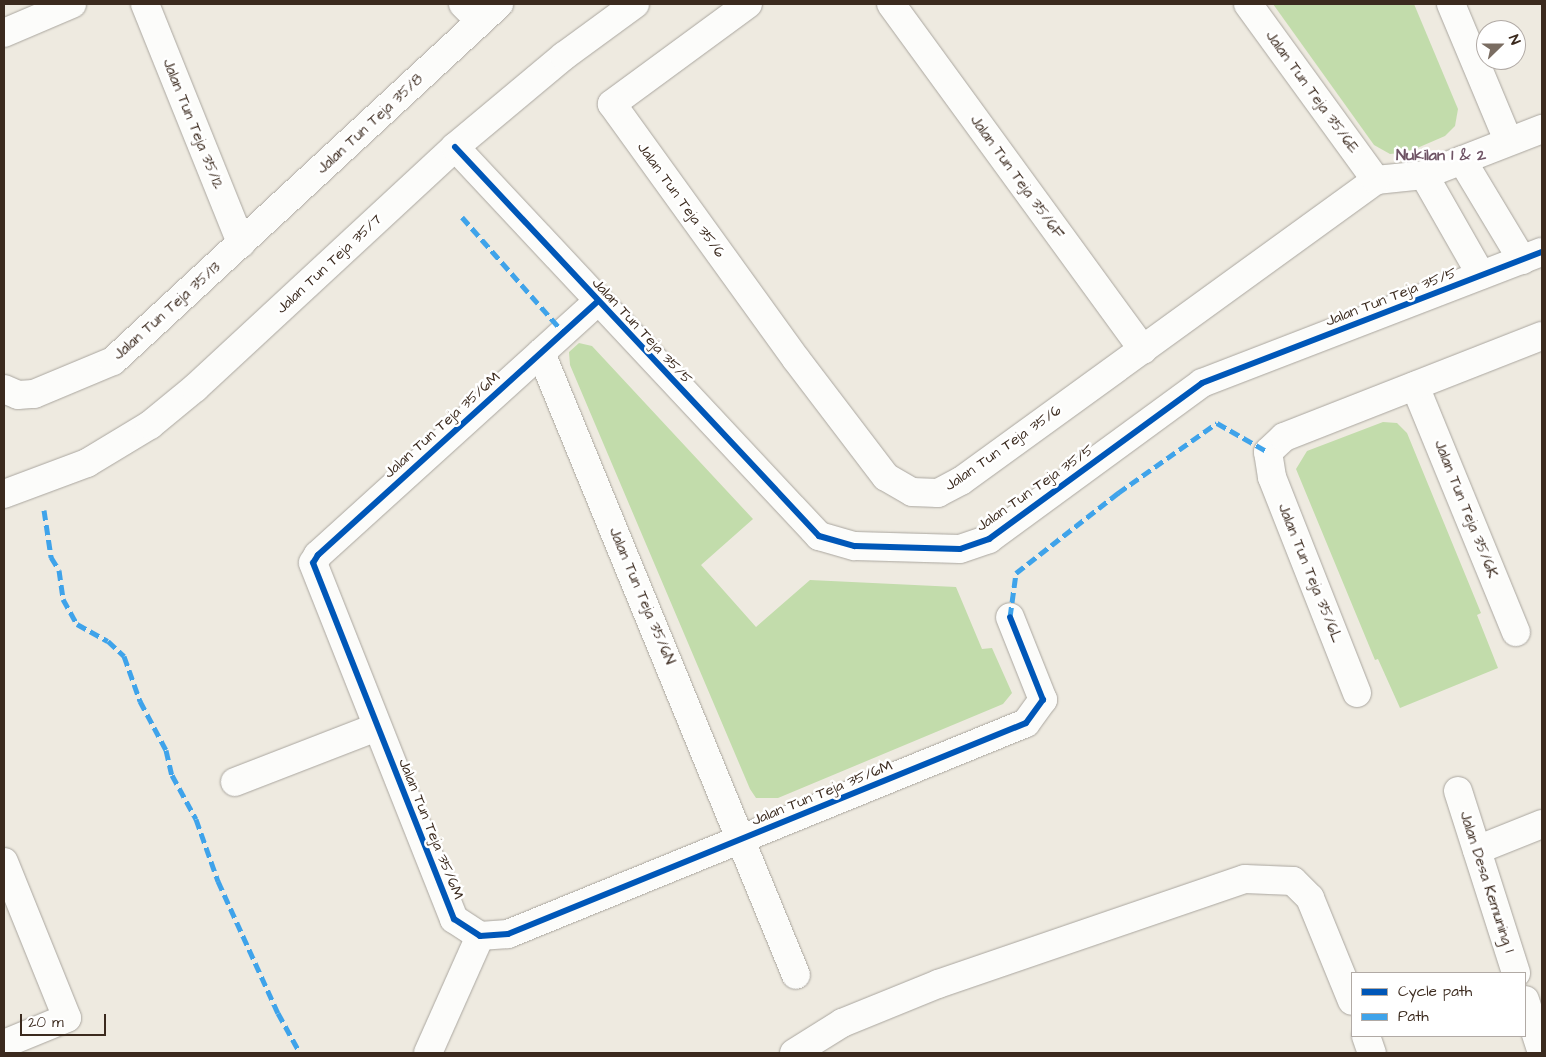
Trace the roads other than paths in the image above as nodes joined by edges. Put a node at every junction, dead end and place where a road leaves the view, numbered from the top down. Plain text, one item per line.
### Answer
1 (72, 4) edge
2 (144, 4) edge
3 (635, 4) edge
4 (748, 4) edge
5 (891, 4) edge
6 (1248, 4) edge
7 (1451, 4) edge
8 (481, 10) edge
9 (4, 33) edge
10 (1542, 129) edge
11 (1508, 140) junction
12 (455, 147) junction
13 (1462, 160) junction
14 (1424, 175) junction
15 (1376, 180) junction
16 (241, 243) junction
17 (1532, 256) edge
18 (1481, 275) junction
19 (597, 302) junction
20 (1542, 336) edge
21 (1143, 350) junction
22 (541, 352) junction
23 (1415, 386) junction
24 (4, 389) edge
25 (4, 494) edge
26 (1010, 618) dead end
27 (1516, 632) dead end
28 (1357, 693) dead end
29 (377, 727) junction
30 (235, 782) dead end
31 (1458, 791) dead end
32 (1542, 824) edge
33 (741, 839) junction
34 (1477, 850) junction
35 (4, 862) edge
36 (11, 901) edge
37 (480, 936) junction
38 (1516, 972) edge
39 (796, 975) dead end
40 (1351, 999) edge
41 (1526, 1003) edge
42 (1366, 1037) edge
43 (4, 1044) edge
44 (428, 1053) edge
45 (794, 1053) edge
46 (1372, 1053) edge
47 (1542, 1053) edge

1 - 9 street
2 - 16 street, Jalan Tun Teja 35/12
3 - 12 street, Jalan Tun Teja 35/7
4 - 21 street, Jalan Tun Teja 35/6
5 - 21 street, Jalan Tun Teja 35/6F
6 - 15 street, Jalan Tun Teja 35/6E
7 - 11 street
8 - 16 street, Jalan Tun Teja 35/8
10 - 11 street
11 - 13 street
12 - 19 street, Jalan Tun Teja 35/5
12 - 25 street, Jalan Tun Teja 35/7
13 - 14 street
13 - 17 street
14 - 15 street
14 - 18 street
15 - 21 street, Jalan Tun Teja 35/6
16 - 24 street, Jalan Tun Teja 35/13
17 - 18 street, Jalan Tun Teja 35/5
18 - 19 street, Jalan Tun Teja 35/5
19 - 22 street, Jalan Tun Teja 35/6M
20 - 23 street
22 - 29 street, Jalan Tun Teja 35/6M
22 - 33 street, Jalan Tun Teja 35/6N
23 - 27 street, Jalan Tun Teja 35/6K
23 - 28 street, Jalan Tun Teja 35/6L
26 - 33 street, Jalan Tun Teja 35/6M
29 - 30 street
29 - 37 street, Jalan Tun Teja 35/6M
31 - 34 street, Jalan Desa Kemuning 1
32 - 34 street
33 - 37 street, Jalan Tun Teja 35/6M
33 - 39 street, Jalan Tun Teja 35/6N
34 - 38 street, Jalan Desa Kemuning 1
35 - 36 street
36 - 43 street
37 - 44 street
40 - 45 street
41 - 47 street
42 - 46 street

